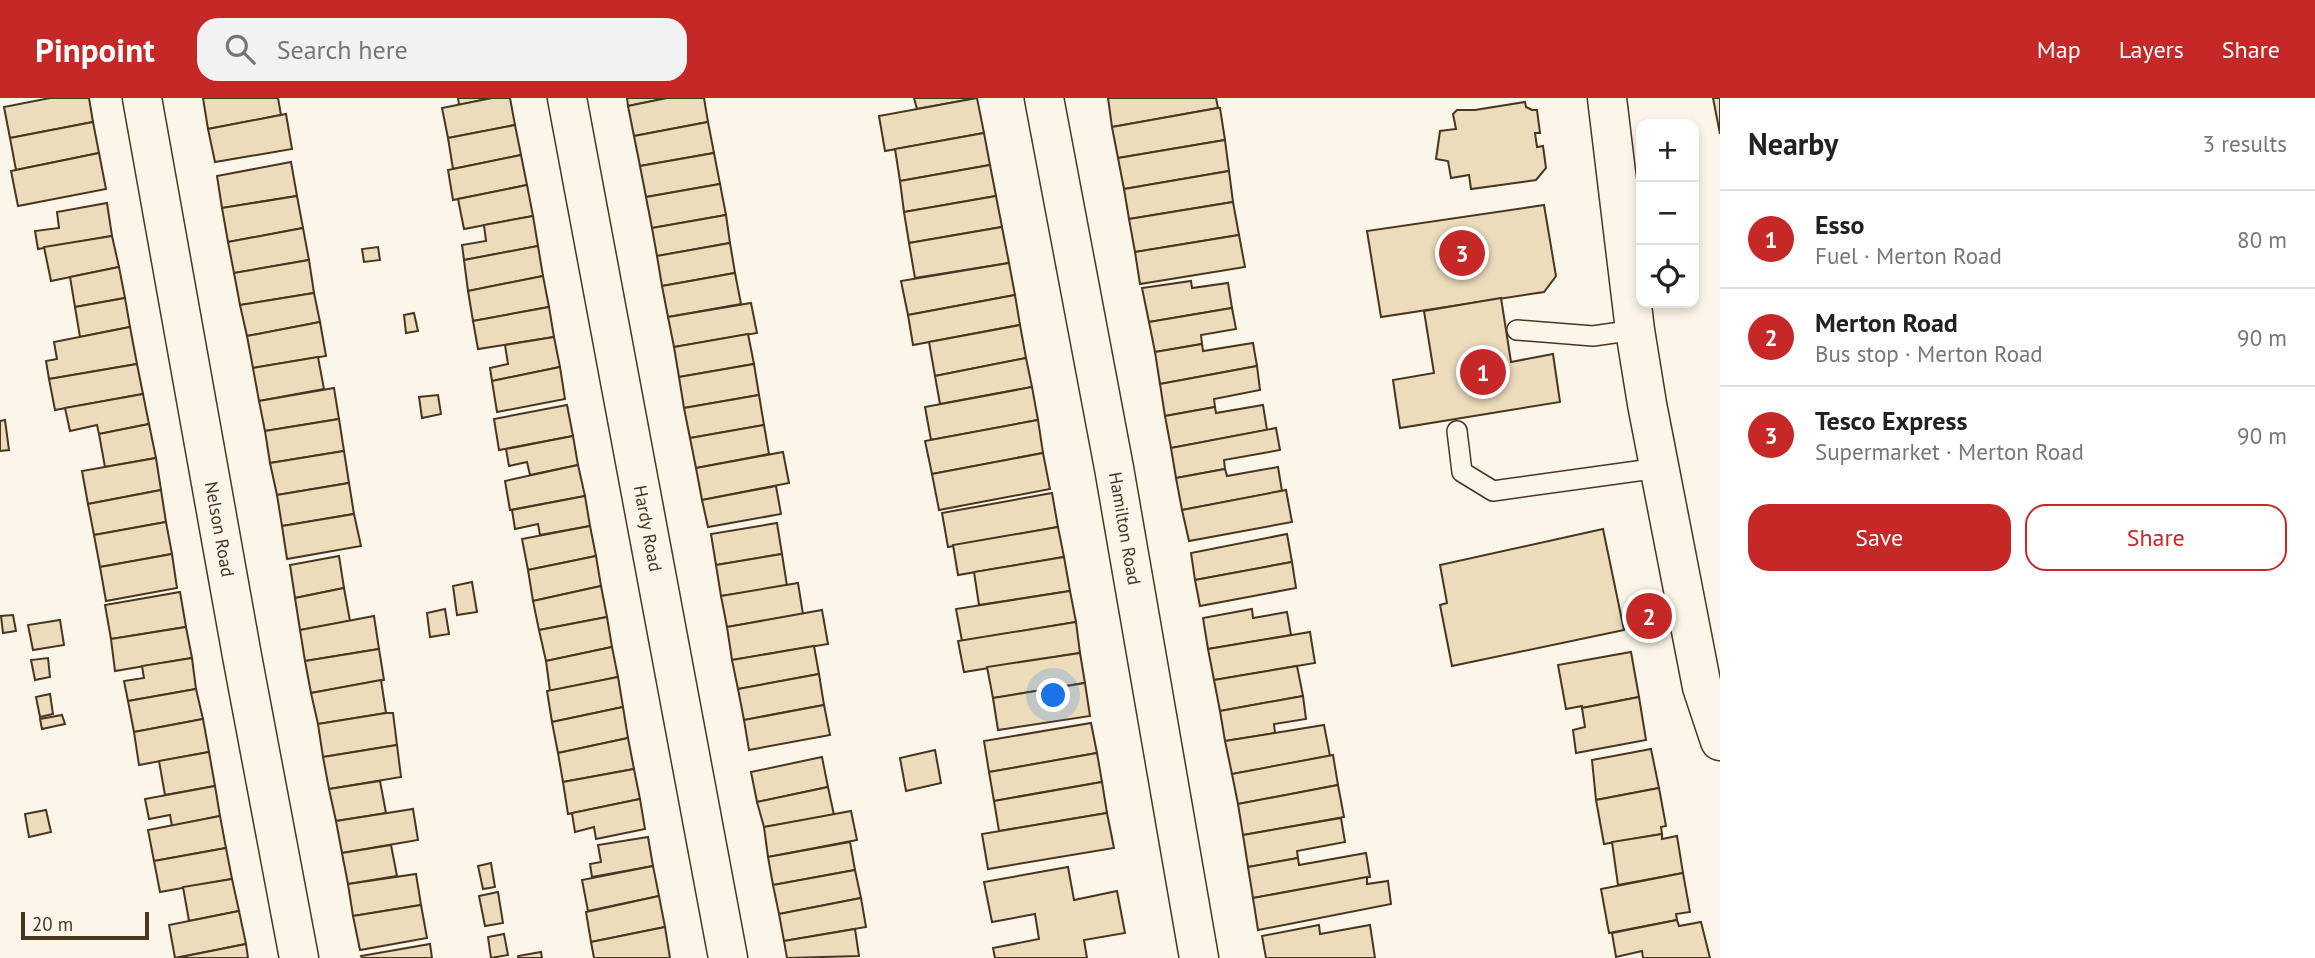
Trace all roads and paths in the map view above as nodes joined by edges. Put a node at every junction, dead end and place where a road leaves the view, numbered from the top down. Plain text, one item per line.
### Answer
1 (142, 98) edge
2 (567, 98) edge
3 (1044, 98) edge
4 (1607, 98) edge
5 (1517, 330) dead end
6 (1635, 330) junction
7 (1457, 431) dead end
8 (1659, 468) junction
9 (1720, 741) edge
10 (299, 958) edge
11 (728, 958) edge
12 (1199, 958) edge

1 - 10 street, Nelson Road
2 - 11 street, Hardy Road
3 - 12 street, Hamilton Road
4 - 6 street
5 - 6 lane
6 - 8 street
7 - 8 lane
8 - 9 street

